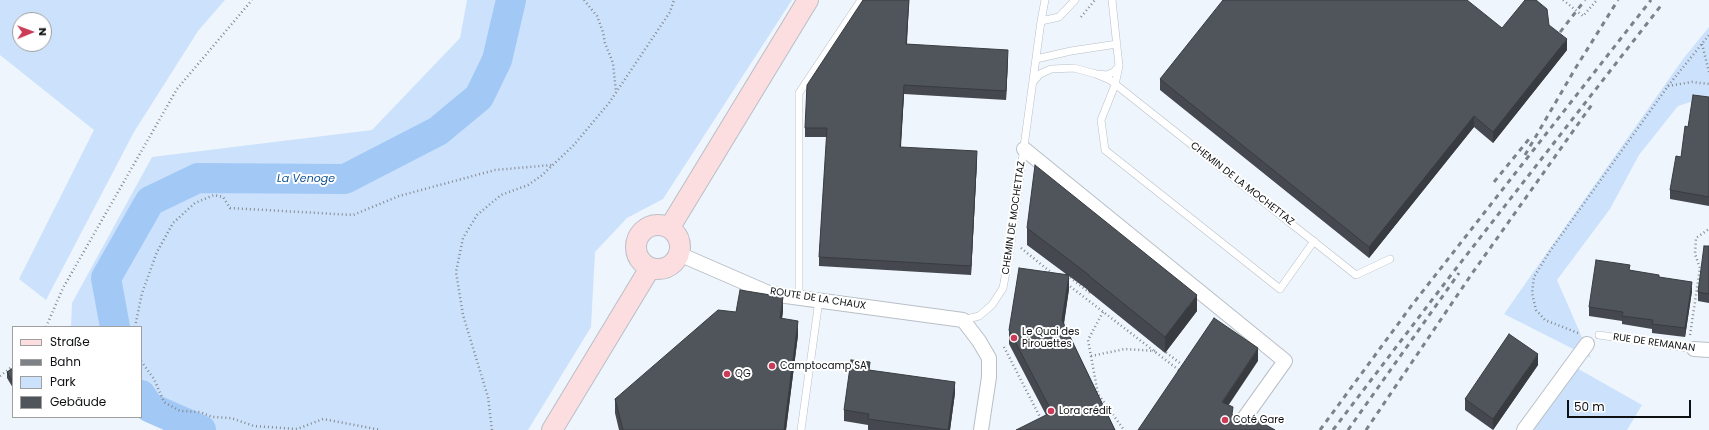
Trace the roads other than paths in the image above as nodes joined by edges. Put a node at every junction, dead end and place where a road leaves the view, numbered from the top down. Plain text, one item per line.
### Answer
1 (808, 0) edge
2 (861, 0) edge
3 (1045, 0) edge
4 (1075, 0) edge
5 (1112, 0) edge
6 (1041, 21) junction
7 (1117, 44) junction
8 (1036, 59) junction
9 (1119, 66) junction
10 (1096, 74) junction
11 (1032, 83) junction
12 (1115, 85) junction
13 (1024, 149) junction
14 (670, 227) junction
15 (1314, 241) junction
16 (680, 254) junction
17 (1390, 259) dead end
18 (650, 268) junction
19 (799, 297) junction
20 (819, 300) junction
21 (963, 320) junction
22 (1599, 335) dead end
23 (1583, 339) road end
24 (1691, 348) joint
25 (1709, 350) edge
26 (1240, 424) edge
27 (552, 430) edge
28 (801, 430) edge
29 (981, 430) edge
30 (1524, 430) edge

1 - 14 main road
2 - 19 lane
3 - 6 lane, CHEMIN DE MOCHETTAZ
4 - 6 lane
5 - 7 lane
6 - 8 lane, CHEMIN DE MOCHETTAZ
7 - 8 lane
7 - 9 lane
8 - 11 lane, CHEMIN DE MOCHETTAZ
9 - 10 lane, CHEMIN DE LA MOCHETTAZ
9 - 12 lane
10 - 11 lane, CHEMIN DE LA MOCHETTAZ
10 - 12 lane, CHEMIN DE LA MOCHETTAZ
11 - 13 lane, CHEMIN DE MOCHETTAZ
12 - 15 lane, CHEMIN DE LA MOCHETTAZ
12 - 15 lane
13 - 21 lane, CHEMIN DE MOCHETTAZ
13 - 26 street
14 - 16 main road
14 - 18 main road
15 - 17 lane, CHEMIN DE LA MOCHETTAZ
16 - 18 main road
16 - 19 street, ROUTE DE LA CHAUX
18 - 27 main road
19 - 20 street, ROUTE DE LA CHAUX
20 - 21 street, ROUTE DE LA CHAUX
20 - 28 lane
21 - 29 street
22 - 24 lane, RUE DE REMANAN
23 - 30 street
24 - 25 street, RUE DE REMANAN

